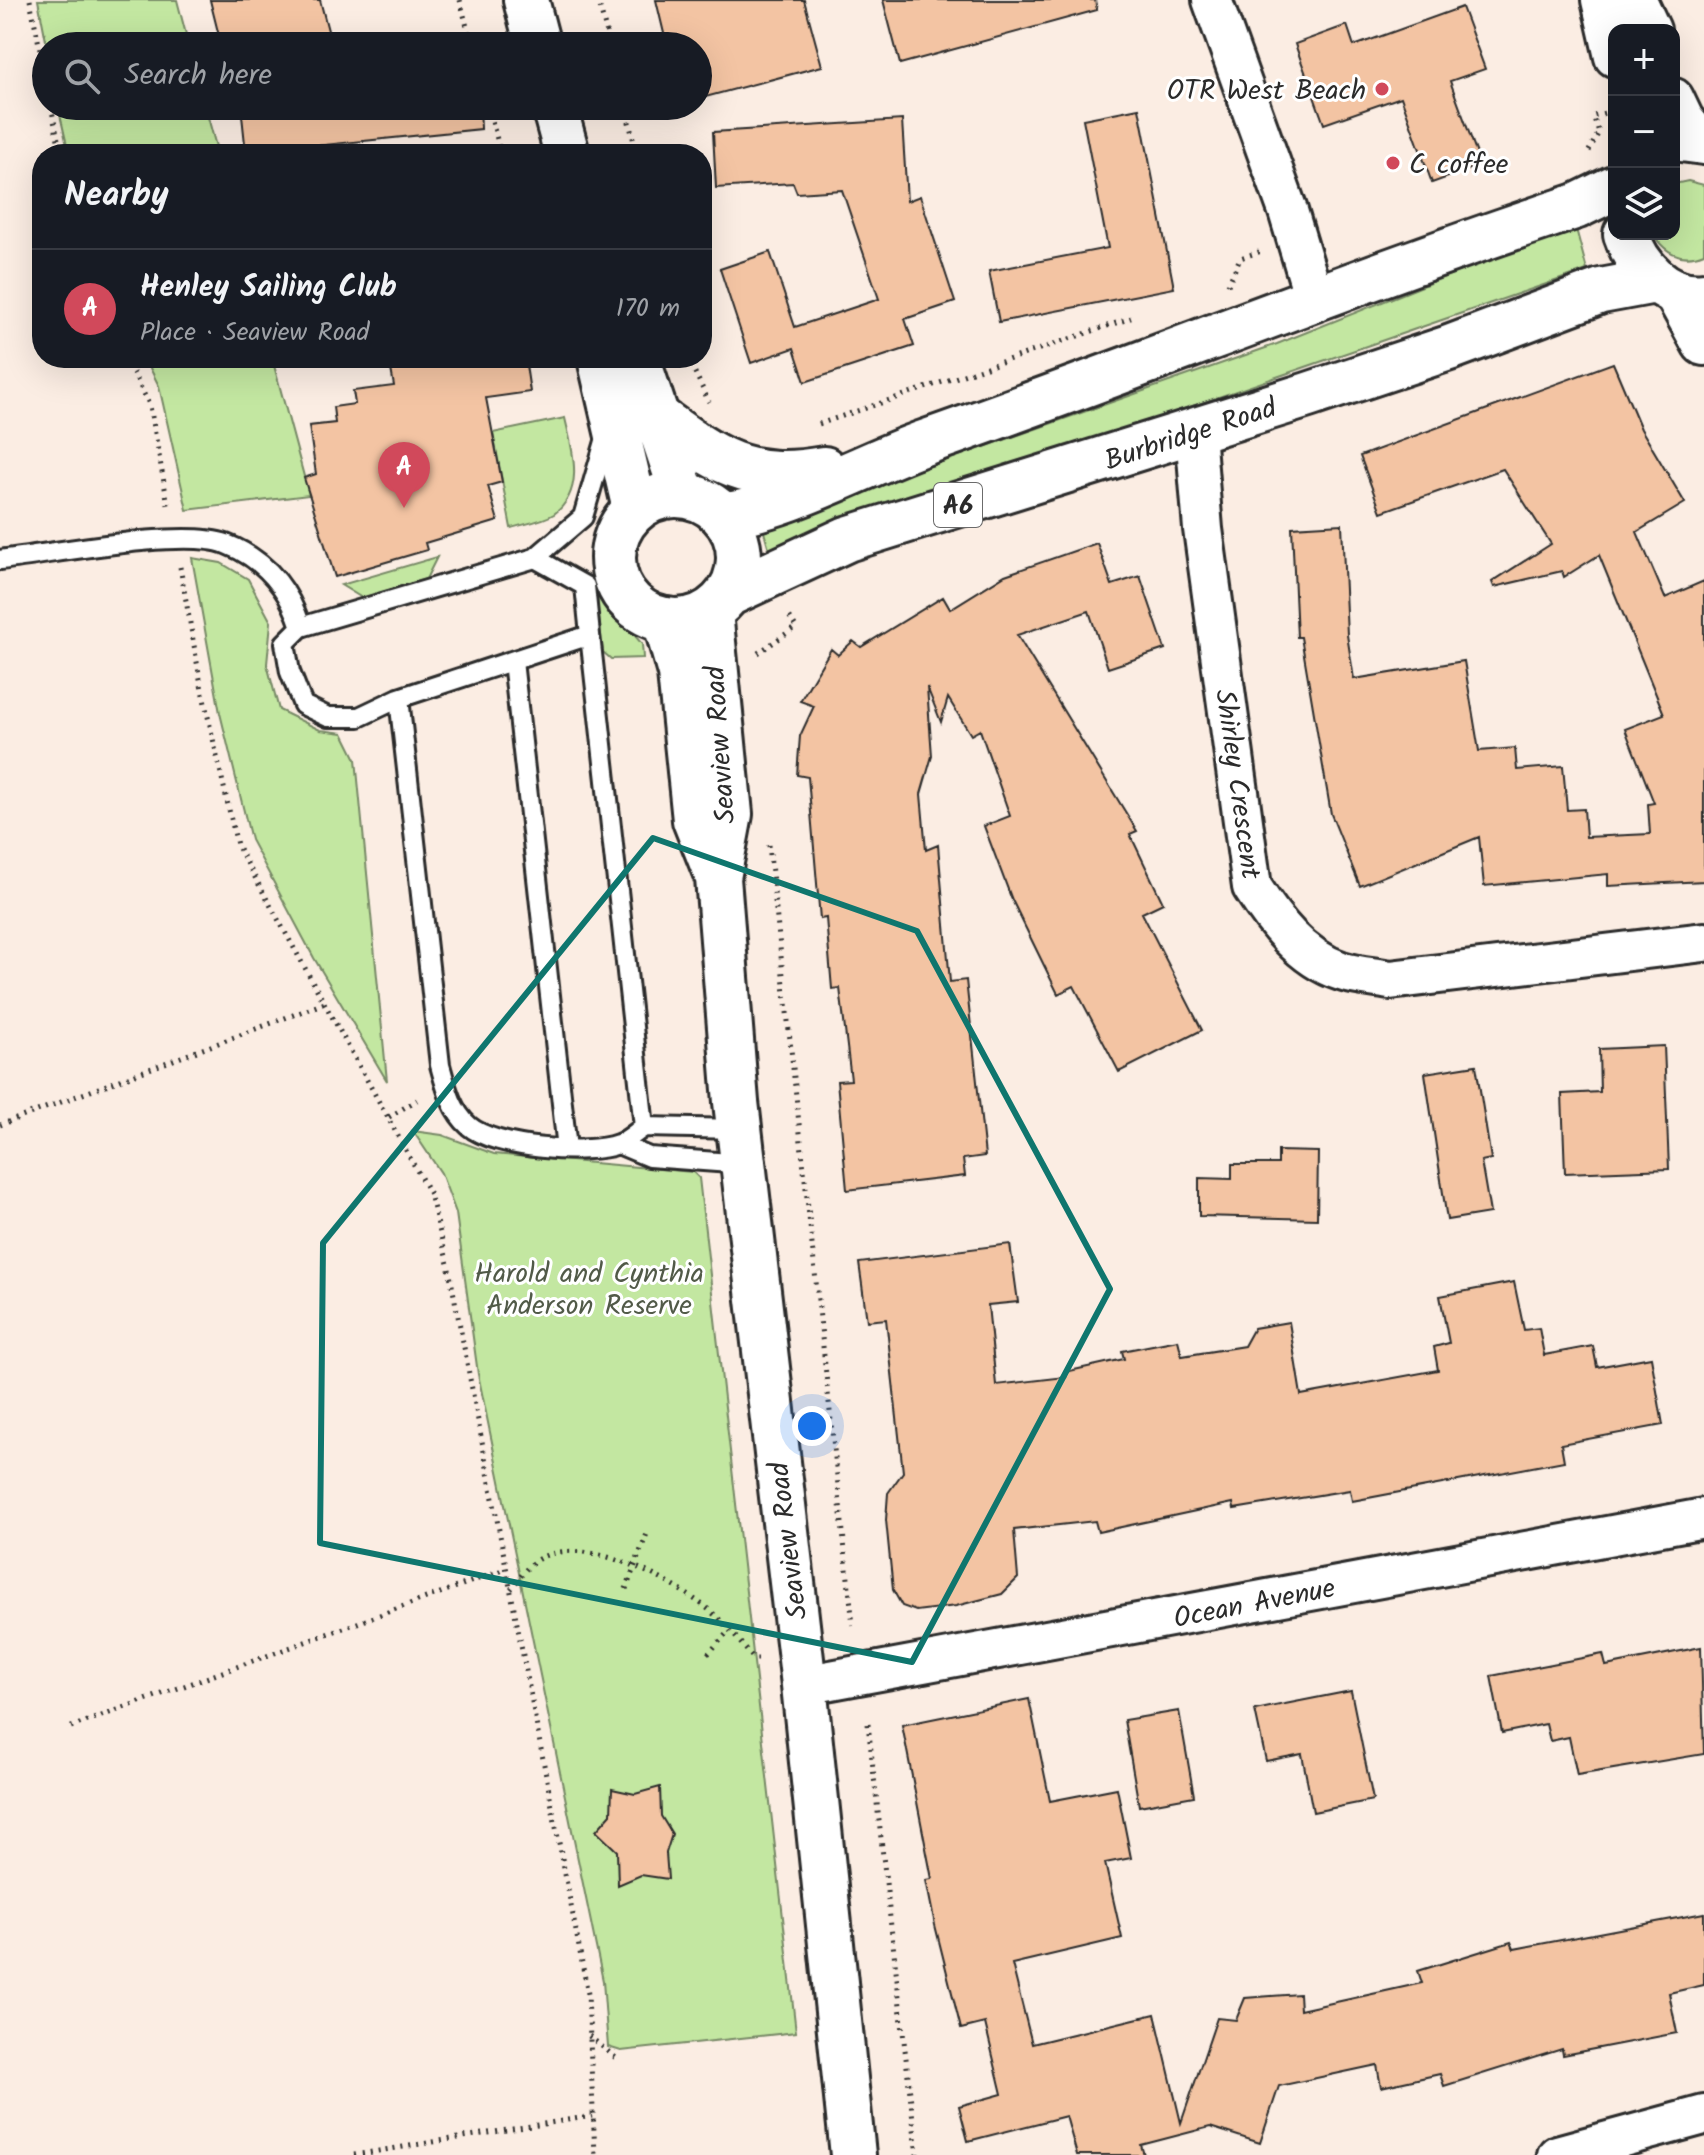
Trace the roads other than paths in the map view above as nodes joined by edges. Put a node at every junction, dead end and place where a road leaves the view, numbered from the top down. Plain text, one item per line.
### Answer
1 (526, 0) edge
2 (1212, 0) edge
3 (1601, 0) edge
4 (1637, 0) edge
5 (1648, 24) edge
6 (1608, 31) edge
7 (534, 32) edge
8 (1680, 111) edge
9 (558, 120) edge
10 (1680, 139) edge
11 (1704, 142) edge
12 (564, 144) edge
13 (1600, 172) edge
14 (1629, 240) edge
15 (1679, 289) edge
16 (1314, 298) junction
17 (1704, 343) edge
18 (602, 368) edge
19 (640, 368) edge
20 (611, 402) junction
21 (653, 414) junction
22 (1195, 432) junction
23 (878, 460) junction
24 (683, 495) junction
25 (635, 509) junction
26 (723, 515) junction
27 (535, 558) junction
28 (0, 560) edge
29 (719, 603) junction
30 (665, 620) junction
31 (301, 627) junction
32 (590, 635) junction
33 (513, 661) junction
34 (399, 698) junction
35 (718, 878) junction
36 (1704, 942) edge
37 (644, 1127) junction
38 (618, 1144) junction
39 (742, 1146) junction
40 (567, 1149) junction
41 (1704, 1518) edge
42 (804, 1685) junction
43 (1704, 2115) edge
44 (853, 2155) edge
45 (1557, 2155) edge

1 - 7 main road
2 - 16 street
3 - 6 street
4 - 5 street
8 - 11 street
9 - 12 main road
10 - 11 main road
13 - 16 main road, A6
14 - 15 main road
15 - 17 main road
15 - 22 main road, Burbridge Road / A6
16 - 23 main road, A6
18 - 20 main road
19 - 21 main road
20 - 25 main road
20 - 27 lane
21 - 23 main road
21 - 24 main road
22 - 29 main road, Burbridge Road / A6
22 - 36 street, Shirley Crescent
23 - 26 main road, A6
24 - 25 main road
24 - 26 main road
25 - 30 main road
26 - 29 main road
27 - 31 lane
27 - 32 lane
28 - 31 lane
29 - 30 main road
29 - 35 main road, Seaview Road
30 - 35 main road, Seaview Road
31 - 34 lane
32 - 33 lane
32 - 37 lane
33 - 34 lane
33 - 40 lane
34 - 40 lane
35 - 39 main road, Seaview Road
37 - 38 lane
37 - 39 lane
38 - 39 lane
38 - 40 lane
39 - 42 main road, Seaview Road
41 - 42 street, Ocean Avenue
42 - 44 main road, Seaview Road
43 - 45 street

